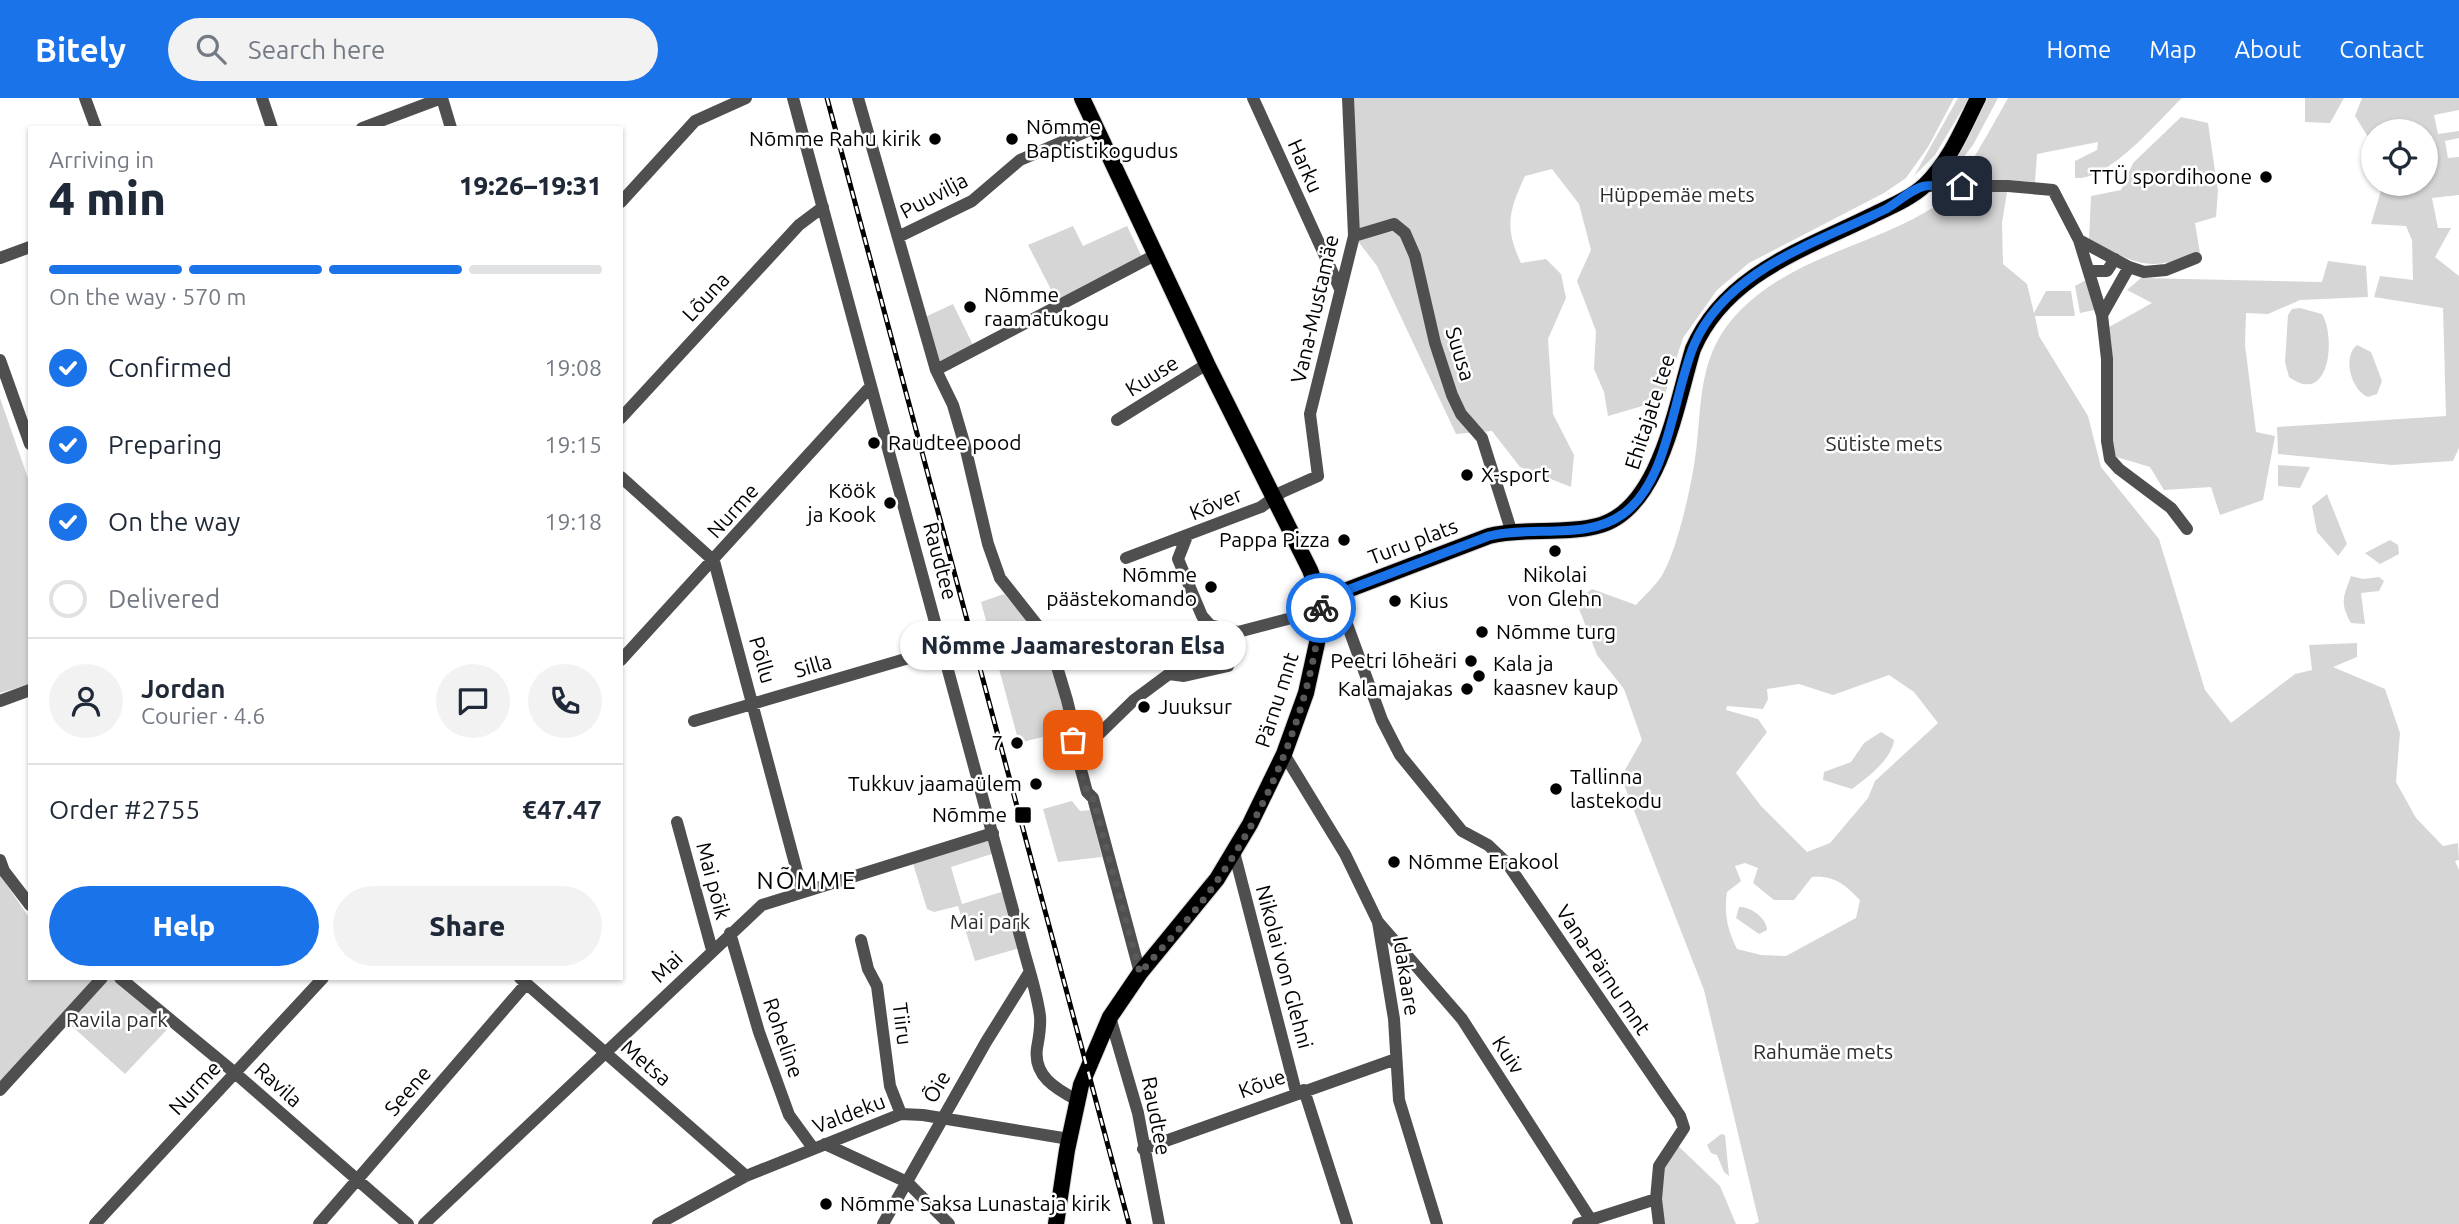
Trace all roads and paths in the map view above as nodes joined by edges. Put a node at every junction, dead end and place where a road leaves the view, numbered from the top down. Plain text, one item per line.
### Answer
1 (85, 98) edge
2 (262, 98) edge
3 (442, 98) edge
4 (746, 98) edge
5 (793, 98) edge
6 (858, 98) edge
7 (1082, 98) edge
8 (1253, 98) edge
9 (1348, 98) edge
10 (1978, 98) edge
11 (95, 126) edge
12 (271, 126) edge
13 (367, 126) edge
14 (450, 126) edge
15 (1097, 127) junction
16 (1924, 186) junction
17 (623, 200) edge
18 (823, 207) junction
19 (1354, 236) junction
20 (898, 237) junction
21 (2079, 240) junction
22 (28, 248) edge
23 (1157, 254) junction
24 (0, 258) edge
25 (2196, 258) dead end
26 (2115, 259) junction
27 (2129, 267) junction
28 (2089, 271) junction
29 (1340, 289) junction
30 (2102, 316) junction
31 (0, 360) edge
32 (1207, 364) junction
33 (936, 370) junction
34 (872, 386) junction
35 (623, 416) edge
36 (1117, 420) dead end
37 (28, 438) edge
38 (623, 479) edge
39 (1273, 501) junction
40 (2187, 529) dead end
41 (1516, 530) junction
42 (1187, 536) junction
43 (1126, 558) dead end
44 (714, 561) junction
45 (1329, 597) junction
46 (1210, 625) junction
47 (1238, 632) junction
48 (943, 648) junction
49 (623, 658) edge
50 (1169, 674) junction
51 (28, 691) edge
52 (0, 701) edge
53 (754, 703) junction
54 (694, 721) dead end
55 (1077, 740) junction
56 (1284, 754) junction
57 (677, 822) dead end
58 (993, 832) junction
59 (1234, 852) junction
60 (0, 860) edge
61 (802, 890) junction
62 (28, 902) edge
63 (1378, 922) junction
64 (730, 933) junction
65 (860, 940) dead end
66 (712, 950) junction
67 (1030, 973) junction
68 (1140, 973) junction
69 (100, 980) edge
70 (122, 980) edge
71 (321, 980) edge
72 (523, 981) edge
73 (1110, 1017) junction
74 (606, 1054) junction
75 (1396, 1059) junction
76 (236, 1073) junction
77 (0, 1090) edge
78 (1300, 1091) junction
79 (1077, 1100) junction
80 (901, 1114) junction
81 (942, 1118) junction
82 (1069, 1139) junction
83 (819, 1146) junction
84 (1143, 1149) junction
85 (746, 1177) junction
86 (356, 1181) junction
87 (907, 1182) junction
88 (1656, 1199) junction
89 (1591, 1220) junction
90 (95, 1224) edge
91 (319, 1224) edge
92 (408, 1224) edge
93 (424, 1224) edge
94 (658, 1224) edge
95 (883, 1224) edge
96 (949, 1224) edge
97 (1056, 1224) edge
98 (1159, 1224) edge
99 (1347, 1224) edge
100 (1437, 1224) edge
101 (1578, 1224) edge
102 (1659, 1224) edge

1 - 11 street
2 - 12 street
3 - 13 street
3 - 14 street
4 - 17 street
5 - 18 street, Raudtee
6 - 20 street
7 - 15 main road, Pärnu mnt
8 - 29 street, Harku
9 - 19 street, Vana-Mustamäe
10 - 16 main road, Ehitajate tee
15 - 20 street, Puuvilja
15 - 23 main road, Pärnu mnt
16 - 21 street
16 - 41 main road, Ehitajate tee
18 - 34 street, Raudtee
18 - 35 street, Lõuna
19 - 29 street, Vana-Mustamäe
19 - 41 street, Suusa
20 - 33 street
21 - 26 street
21 - 28 street
22 - 24 street
23 - 32 main road, Pärnu mnt
23 - 33 street
25 - 27 street
26 - 27 street
26 - 28 street
27 - 30 street
28 - 30 street
29 - 39 street, Vana-Mustamäe
30 - 40 street
31 - 37 street
32 - 36 street, Kuuse
32 - 39 main road, Pärnu mnt
33 - 55 street
34 - 44 street, Nurme
34 - 48 street, Raudtee
38 - 44 street
39 - 42 street, Kõver
39 - 45 main road, Pärnu mnt
41 - 45 main road, Turu plats
42 - 43 street
42 - 46 street, Kõver
44 - 49 street, Nurme
44 - 53 street, Põllu
45 - 47 street
45 - 56 main road, Pärnu mnt
45 - 88 street, Vana-Pärnu mnt
46 - 47 street
46 - 50 street
47 - 50 street
48 - 53 street, Silla
48 - 58 street, Raudtee
50 - 55 street
51 - 52 street
53 - 54 street, Silla
53 - 61 street, Põllu
55 - 68 street
56 - 59 main road, Pärnu mnt
56 - 63 street, Idakaare
57 - 66 street, Mai põik
58 - 61 street, Mai
58 - 67 street, Raudtee
59 - 68 main road, Pärnu mnt
59 - 78 street, Nikolai von Glehni
60 - 62 street
61 - 64 street, Mai
63 - 75 street, Idakaare
63 - 89 street, Kuiv
64 - 66 street, Mai
64 - 83 street, Roheline
65 - 80 street, Tiiru
66 - 74 street, Mai
67 - 79 street, Raudtee
67 - 81 street, Õie
68 - 73 main road, Pärnu mnt
69 - 77 street
70 - 76 street, Ravila
71 - 76 street, Nurme
72 - 74 street, Metsa
72 - 86 street, Seene
73 - 79 main road, Pärnu mnt
73 - 84 street, Raudtee
74 - 85 street, Metsa
74 - 93 street, Mai
75 - 78 street, Kõue
75 - 100 street, Idakaare
76 - 86 street, Ravila
76 - 90 street, Nurme
78 - 84 street, Kõue
78 - 99 street, Nikolai von Glehni
79 - 82 main road, Pärnu mnt
80 - 81 street, Valdeku
80 - 83 street, Valdeku
81 - 82 street, Valdeku
81 - 87 street, Õie
82 - 97 main road, Pärnu mnt
83 - 85 street, Valdeku
83 - 87 street, Roheline
84 - 98 street, Raudtee
85 - 94 street, Valdeku
86 - 91 street, Seene
86 - 92 street, Ravila
87 - 95 street, Õie
87 - 96 street, Roheline
88 - 89 street
88 - 102 street
89 - 101 street

